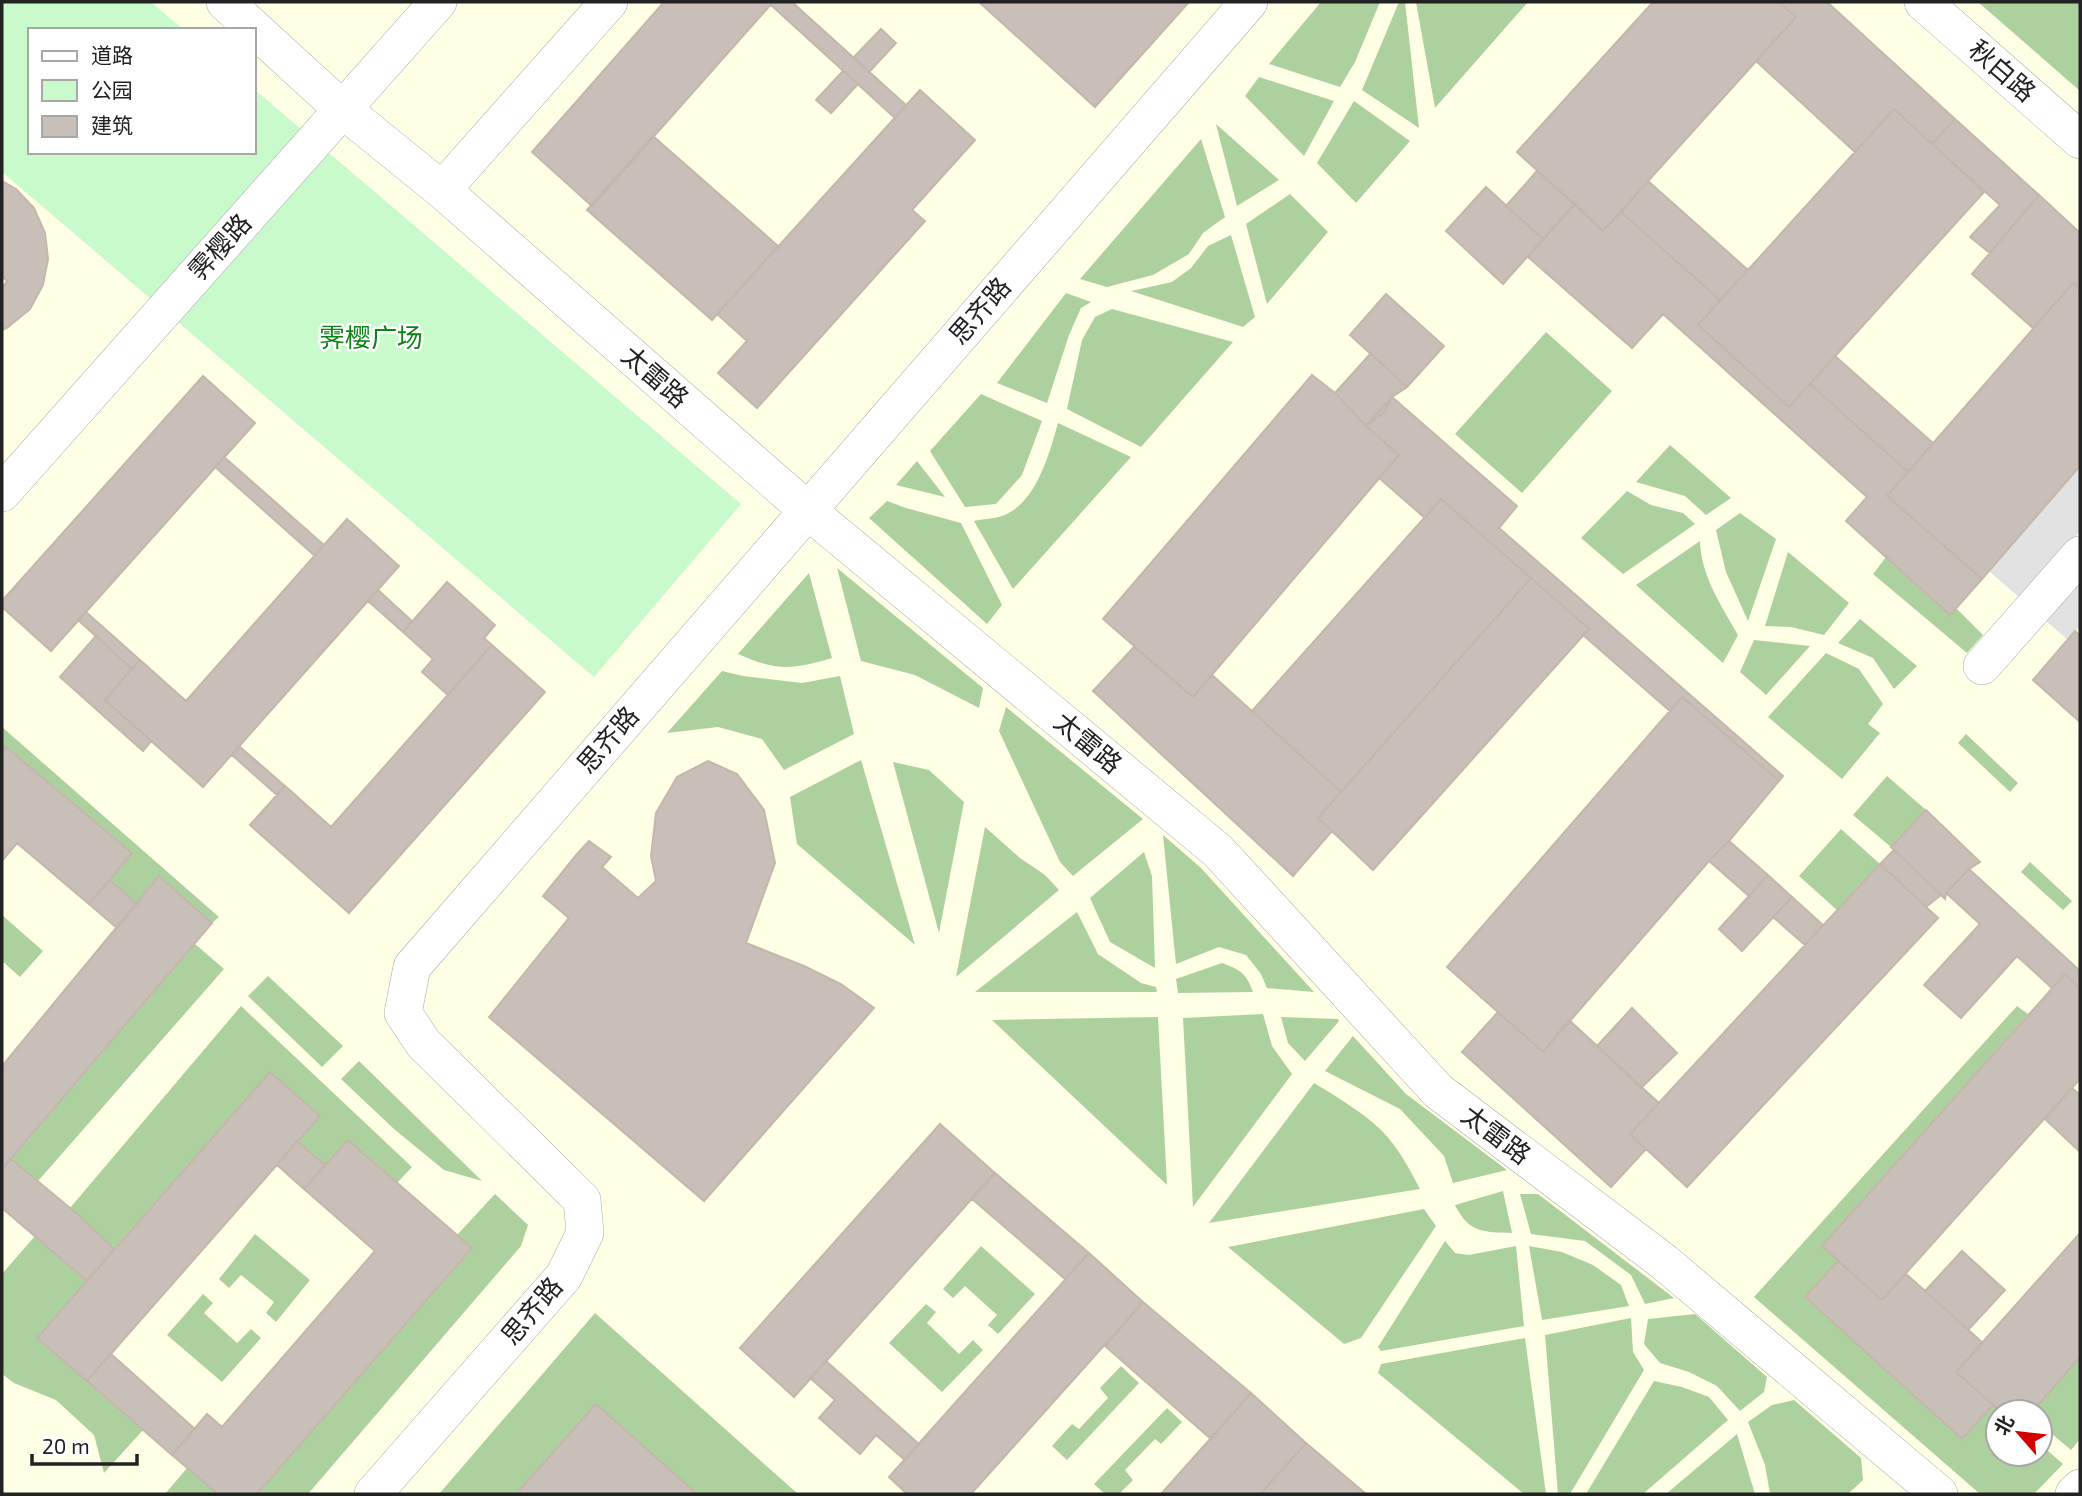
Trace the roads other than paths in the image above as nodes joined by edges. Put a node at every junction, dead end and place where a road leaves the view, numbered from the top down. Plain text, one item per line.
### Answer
1 (225, 2) edge
2 (438, 2) edge
3 (609, 2) edge
4 (1249, 2) edge
5 (1923, 2) edge
6 (253, 28) edge
7 (256, 30) edge
8 (342, 109) junction
9 (2080, 140) edge
10 (442, 190) junction
11 (2, 493) edge
12 (807, 510) junction
13 (2080, 555) edge
14 (1982, 666) dead end
15 (2080, 1488) edge
16 (373, 1494) edge
17 (1939, 1494) edge
18 (2074, 1494) edge

1 - 6 lane, 太雷路
2 - 8 lane, 霁樱路
3 - 10 lane
4 - 12 lane, 思齐路
5 - 9 lane, 秋白路
7 - 8 lane, 太雷路
8 - 10 lane, 太雷路
8 - 11 lane, 霁樱路
10 - 12 lane, 太雷路
12 - 16 lane, 思齐路
12 - 17 lane, 太雷路
13 - 14 lane
15 - 18 lane

